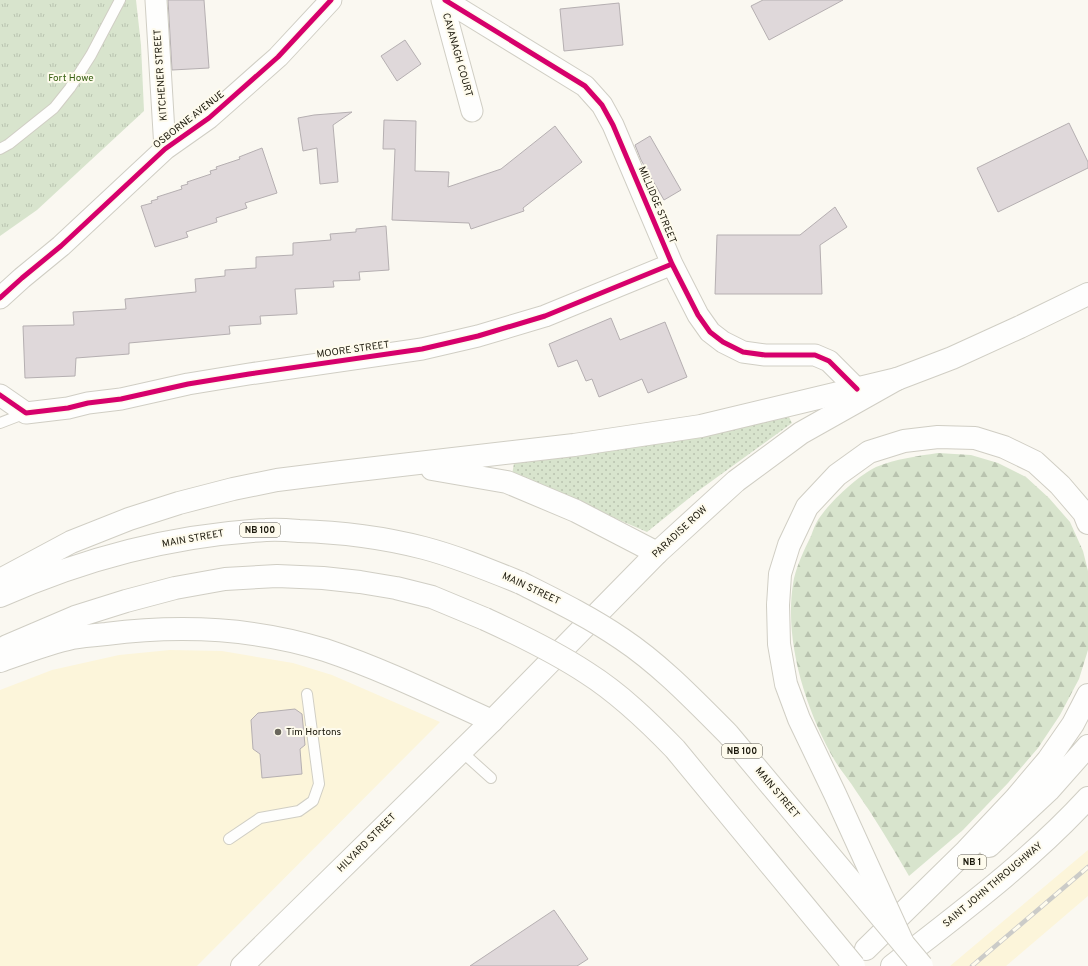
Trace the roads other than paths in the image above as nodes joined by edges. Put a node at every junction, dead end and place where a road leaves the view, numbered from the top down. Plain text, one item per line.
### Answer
1 (120, 0) edge
2 (156, 0) edge
3 (331, 0) edge
4 (442, 0) edge
5 (445, 0) edge
6 (472, 111) dead end
7 (0, 149) edge
8 (165, 149) junction
9 (672, 264) junction
10 (1088, 294) edge
11 (0, 298) edge
12 (897, 379) junction
13 (857, 389) junction
14 (0, 395) edge
15 (26, 414) junction
16 (0, 423) edge
17 (405, 464) junction
18 (1088, 523) edge
19 (657, 553) junction
20 (0, 580) edge
21 (0, 596) edge
22 (0, 649) edge
23 (0, 661) edge
24 (307, 694) dead end
25 (1088, 695) edge
26 (492, 720) junction
27 (1088, 746) edge
28 (461, 751) junction
29 (491, 778) dead end
30 (1088, 798) edge
31 (1088, 802) edge
32 (1068, 820) junction
33 (230, 839) dead end
34 (902, 941) junction
35 (860, 958) edge
36 (242, 966) edge
37 (844, 966) edge
38 (892, 966) edge
39 (922, 966) edge

1 - 7 lane
2 - 8 street, KITCHENER STREET
3 - 8 street, OSBORNE AVENUE
4 - 6 street, CAVANAGH COURT
5 - 9 street, MILLIDGE STREET
8 - 11 street, OSBORNE AVENUE
9 - 13 street, MILLIDGE STREET
9 - 15 street, MOORE STREET
10 - 12 main road
12 - 13 main road
12 - 19 main road, PARADISE ROW
13 - 17 main road
14 - 15 street
15 - 16 lane
17 - 19 main road
17 - 20 main road
18 - 34 main road, bridge
19 - 26 main road, PARADISE ROW
21 - 34 main road, MAIN STREET / NB 100, bridge
22 - 35 main road, bridge
23 - 26 main road
24 - 33 lane
25 - 35 main road
26 - 28 main road, HILYARD STREET
27 - 35 main road, NB 1
28 - 29 lane
28 - 36 main road, HILYARD STREET
30 - 32 main road, SAINT JOHN THROUGHWAY
31 - 32 main road
32 - 38 main road, SAINT JOHN THROUGHWAY
34 - 39 main road, MAIN STREET / NB 100, bridge
35 - 37 main road, NB 1

